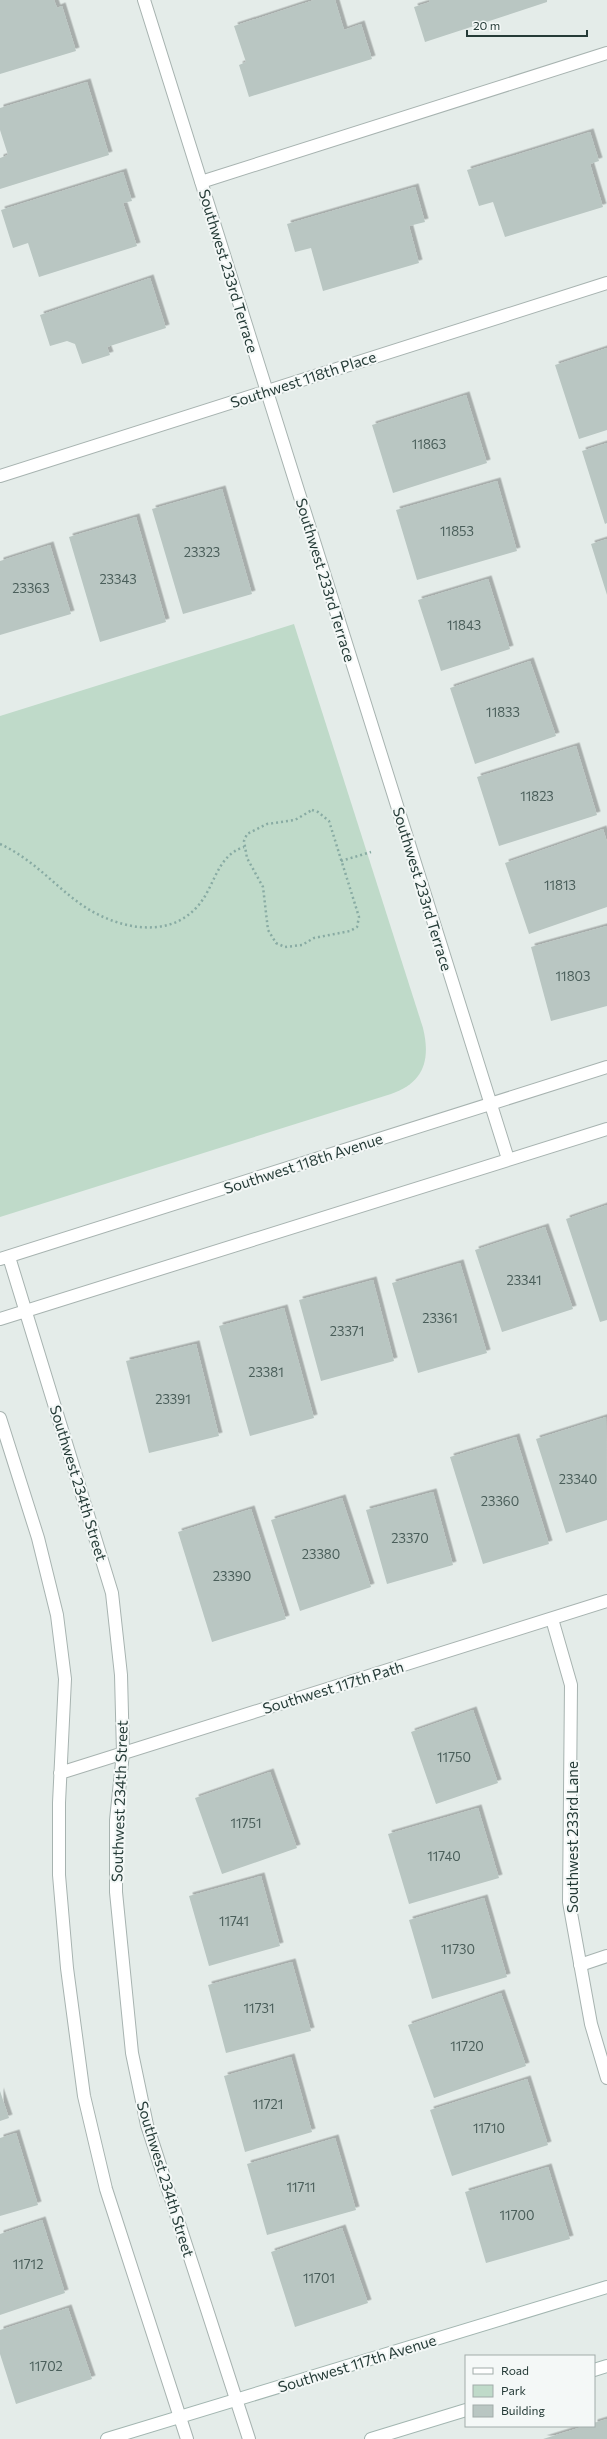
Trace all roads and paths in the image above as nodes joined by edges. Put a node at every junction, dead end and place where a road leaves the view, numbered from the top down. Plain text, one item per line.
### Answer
1 (144, 0) edge
2 (607, 53) edge
3 (201, 182) junction
4 (607, 283) edge
5 (267, 391) junction
6 (0, 476) edge
7 (0, 844) edge
8 (244, 847) junction
9 (371, 852) dead end
10 (341, 861) junction
11 (607, 1067) edge
12 (491, 1104) junction
13 (607, 1129) edge
14 (508, 1160) junction
15 (5, 1258) edge
16 (26, 1311) junction
17 (0, 1319) edge
18 (0, 1418) edge
19 (607, 1602) edge
20 (552, 1618) junction
21 (123, 1753) junction
22 (60, 1773) junction
23 (607, 1956) edge
24 (580, 1965) junction
25 (607, 2078) edge
26 (607, 2287) edge
27 (607, 2366) edge
28 (595, 2370) edge
29 (237, 2399) junction
30 (465, 2410) edge
31 (180, 2416) junction
32 (107, 2439) edge
33 (187, 2439) edge
34 (249, 2439) edge
35 (371, 2439) edge

1 - 3 street, Southwest 233rd Terrace
2 - 3 street
3 - 5 street, Southwest 233rd Terrace
4 - 5 street, Southwest 118th Place
5 - 6 street, Southwest 118th Place
5 - 12 street, Southwest 233rd Terrace
7 - 8 path
8 - 10 path
8 - 10 path
9 - 10 path
11 - 12 street, Southwest 118th Avenue
12 - 14 street, Southwest 233rd Terrace
12 - 15 street, Southwest 118th Avenue
13 - 14 street
14 - 16 street
15 - 16 street, Southwest 234th Street
16 - 17 street
16 - 21 street, Southwest 234th Street
18 - 22 street
19 - 20 street, Southwest 117th Path
20 - 21 street, Southwest 117th Path
20 - 24 street, Southwest 233rd Lane
21 - 22 street, Southwest 117th Path
21 - 29 street, Southwest 234th Street
22 - 31 street
23 - 24 street
24 - 25 street, Southwest 233rd Lane
26 - 29 street, Southwest 117th Avenue
27 - 28 street
29 - 31 street, Southwest 117th Avenue
29 - 34 street, Southwest 234th Street
30 - 35 street
31 - 32 street, Southwest 117th Avenue
31 - 33 street

